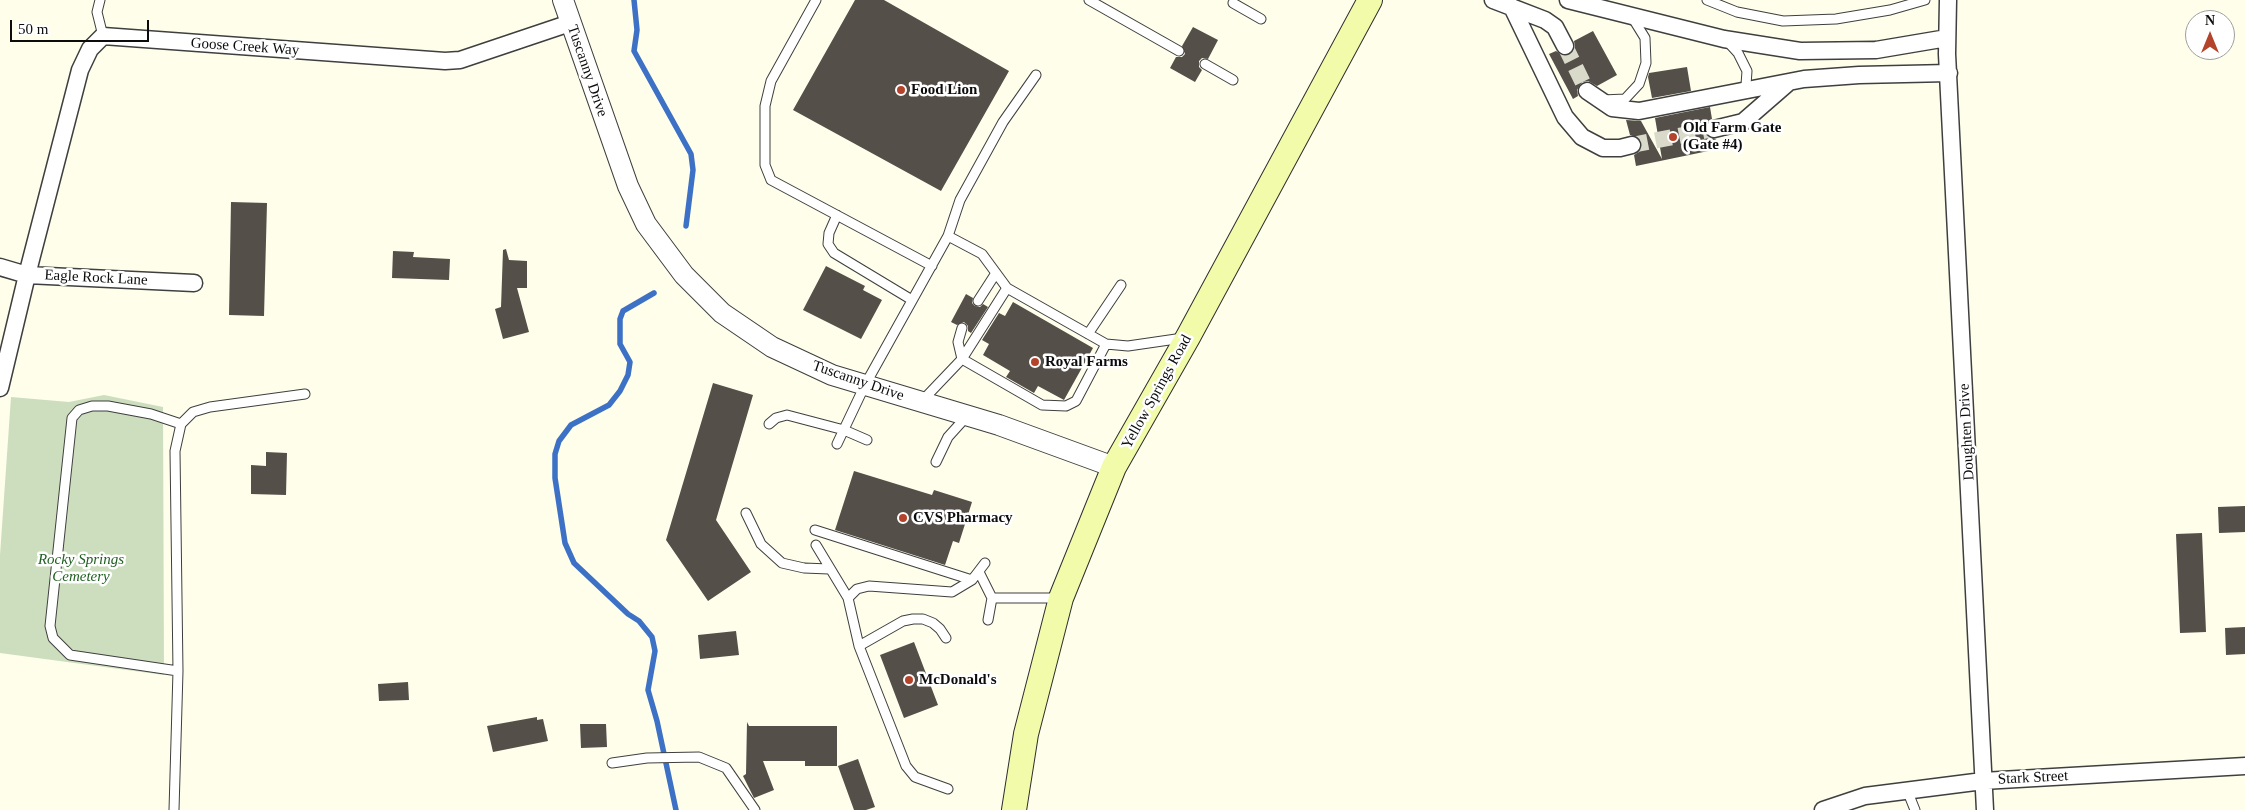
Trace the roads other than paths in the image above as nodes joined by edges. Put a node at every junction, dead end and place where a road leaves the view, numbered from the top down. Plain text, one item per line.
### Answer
1 (100, 0) edge
2 (562, 0) edge
3 (816, 0) edge
4 (1089, 0) edge
5 (1370, 0) edge
6 (1493, 0) edge
7 (1568, 0) edge
8 (1708, 0) edge
9 (1925, 0) edge
10 (1948, 0) edge
11 (1232, 4) dead end
12 (1512, 7) junction
13 (1631, 16) junction
14 (1261, 19) dead end
15 (570, 23) junction
16 (103, 36) junction
17 (1724, 38) junction
18 (1565, 46) tunnel mouth
19 (1947, 46) junction
20 (1179, 51) dead end
21 (1205, 64) dead end
22 (1949, 73) junction
23 (1036, 74) dead end
24 (1233, 80) dead end
25 (1789, 82) junction
26 (1740, 92) junction
27 (1594, 96) joint
28 (1714, 129) tunnel mouth
29 (1632, 145) tunnel mouth
30 (837, 216) junction
31 (948, 236) junction
32 (932, 266) junction
33 (0, 267) edge
34 (996, 273) junction
35 (26, 275) junction
36 (194, 282) dead end
37 (1121, 285) dead end
38 (1007, 288) junction
39 (912, 300) junction
40 (978, 301) dead end
41 (962, 328) dead end
42 (1088, 334) junction
43 (1188, 337) junction
44 (1106, 344) junction
45 (962, 359) junction
46 (865, 385) junction
47 (0, 388) edge
48 (305, 394) dead end
49 (921, 402) junction
50 (967, 416) junction
51 (181, 424) junction
52 (769, 424) dead end
53 (844, 430) junction
54 (867, 440) dead end
55 (837, 444) dead end
56 (936, 462) dead end
57 (1114, 467) junction
58 (746, 513) dead end
59 (815, 530) dead end
60 (816, 545) dead end
61 (985, 563) dead end
62 (829, 569) junction
63 (979, 572) junction
64 (972, 580) junction
65 (848, 598) junction
66 (992, 598) junction
67 (1061, 598) junction
68 (988, 620) dead end
69 (946, 638) dead end
70 (859, 646) junction
71 (178, 671) junction
72 (612, 763) dead end
73 (2245, 766) edge
74 (1983, 780) junction
75 (948, 790) dead end
76 (1907, 790) junction
77 (174, 810) edge
78 (755, 810) edge
79 (1014, 810) edge
80 (1823, 810) edge
81 (1915, 810) edge
82 (1985, 810) edge

1 - 16 lane
2 - 15 street, Tuscanny Drive
3 - 30 lane
4 - 20 lane
5 - 43 main road, Yellow Springs Road
6 - 12 street
7 - 13 street
8 - 9 lane
10 - 19 street, Doughten Drive
11 - 14 lane
12 - 18 street
12 - 29 street
13 - 17 street
13 - 27 lane
15 - 16 street, Goose Creek Way
15 - 46 street, Tuscanny Drive
16 - 35 street
17 - 19 street
17 - 26 lane
19 - 22 street, Doughten Drive
21 - 24 lane
22 - 25 street
22 - 74 street, Doughten Drive
23 - 31 lane
25 - 26 street
25 - 28 street
26 - 27 street
30 - 32 lane
30 - 39 lane
31 - 32 lane
31 - 34 lane
32 - 39 lane
33 - 35 street, Eagle Rock Lane
34 - 38 lane
34 - 40 lane
35 - 36 street, Eagle Rock Lane
35 - 47 street
37 - 42 lane
38 - 42 lane
38 - 45 lane
39 - 46 lane
41 - 45 lane
42 - 44 lane
43 - 44 lane
43 - 57 main road, Yellow Springs Road
44 - 45 lane
45 - 49 lane
46 - 49 street, Tuscanny Drive
46 - 53 lane
48 - 51 lane
49 - 50 street, Tuscanny Drive
50 - 56 lane
50 - 57 street, Tuscanny Drive
51 - 71 lane
51 - 71 lane
52 - 53 lane
53 - 54 lane
53 - 55 lane
57 - 67 main road, Yellow Springs Road
58 - 62 lane
59 - 64 lane
60 - 62 lane
61 - 63 lane
62 - 65 lane
63 - 64 lane
63 - 66 lane
64 - 65 lane
65 - 70 lane
66 - 67 lane
66 - 68 lane
67 - 79 main road, Yellow Springs Road
69 - 70 lane
70 - 75 lane
71 - 77 lane
72 - 78 lane
73 - 74 street, Stark Street
74 - 76 street, Stark Street
74 - 82 street, Doughten Drive
76 - 80 street, Stark Street
76 - 81 lane

